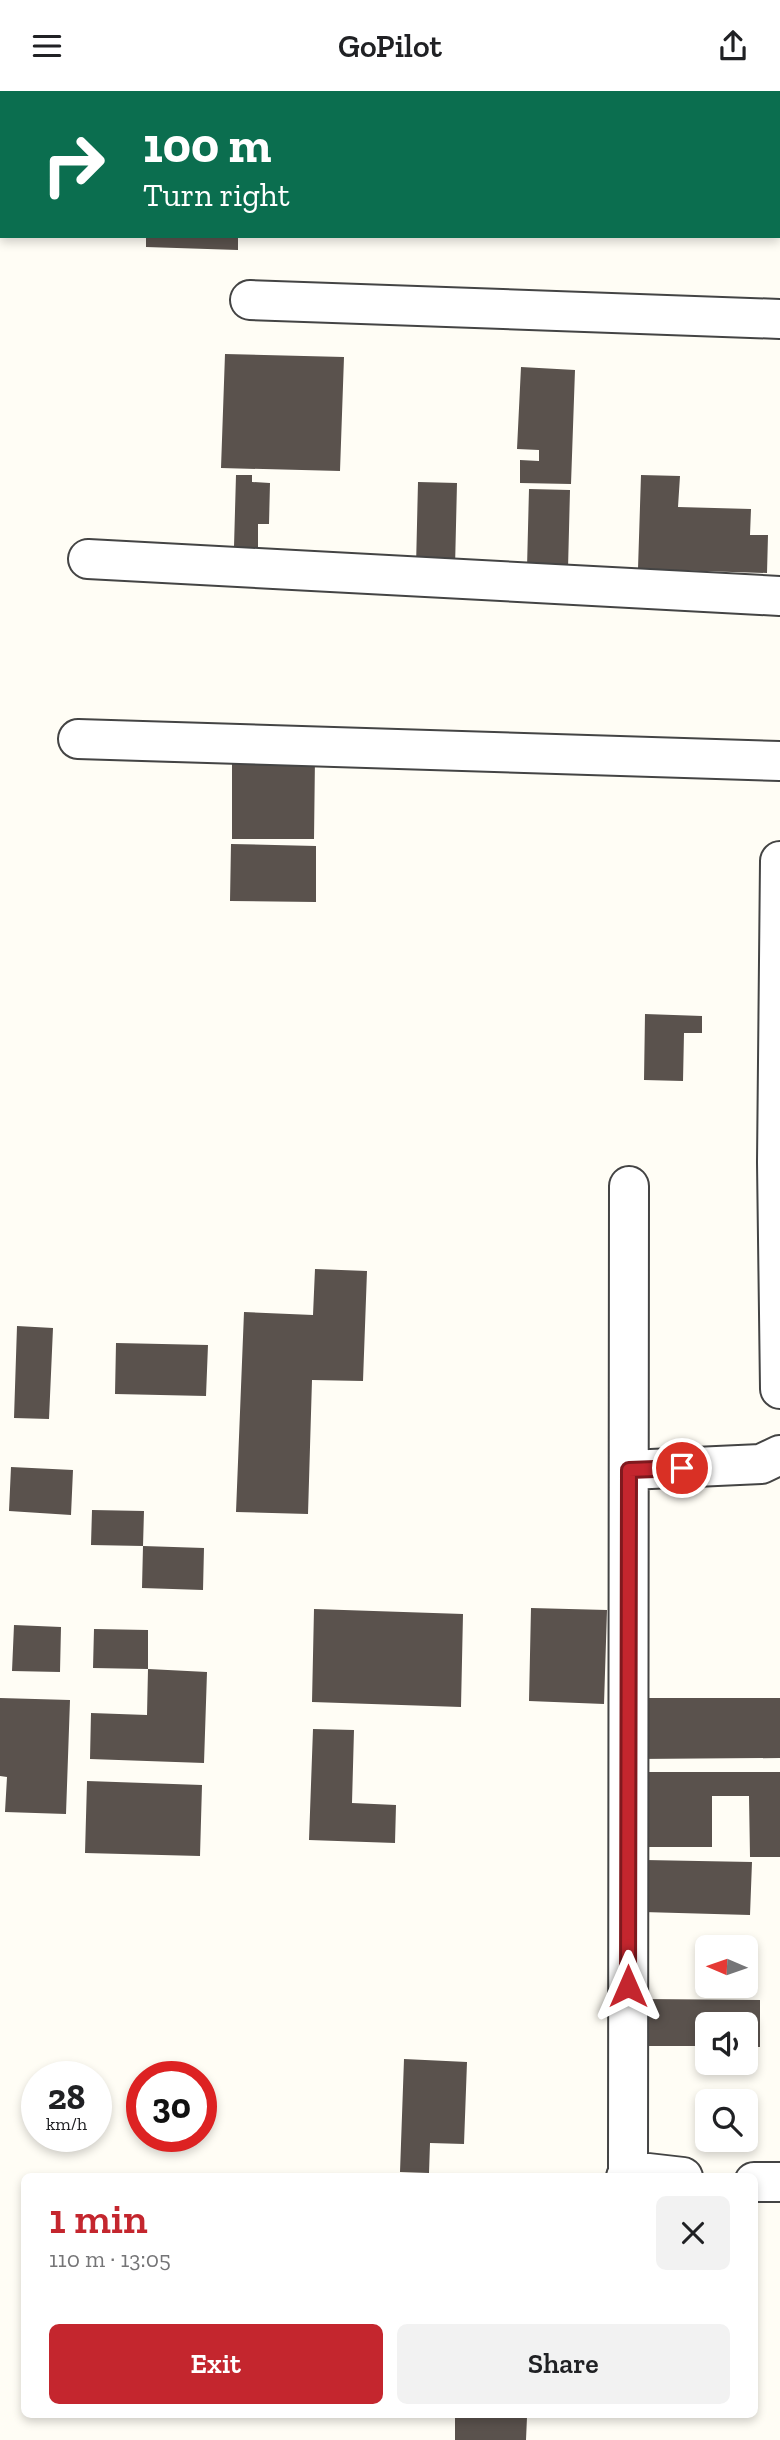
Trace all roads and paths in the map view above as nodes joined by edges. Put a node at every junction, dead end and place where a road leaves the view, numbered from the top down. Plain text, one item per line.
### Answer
1 (250, 300) dead end
2 (780, 319) edge
3 (88, 559) dead end
4 (780, 596) edge
5 (78, 739) dead end
6 (780, 761) edge
7 (780, 861) edge
8 (778, 1162) edge
9 (629, 1186) dead end
10 (780, 1389) edge
11 (780, 1455) edge
12 (629, 1470) junction
13 (627, 2173) edge
14 (758, 2182) edge
15 (780, 2182) edge

1 - 2 street
3 - 4 street
5 - 6 street
7 - 8 street
8 - 10 street
9 - 12 street
11 - 12 street
12 - 13 street
14 - 15 street

